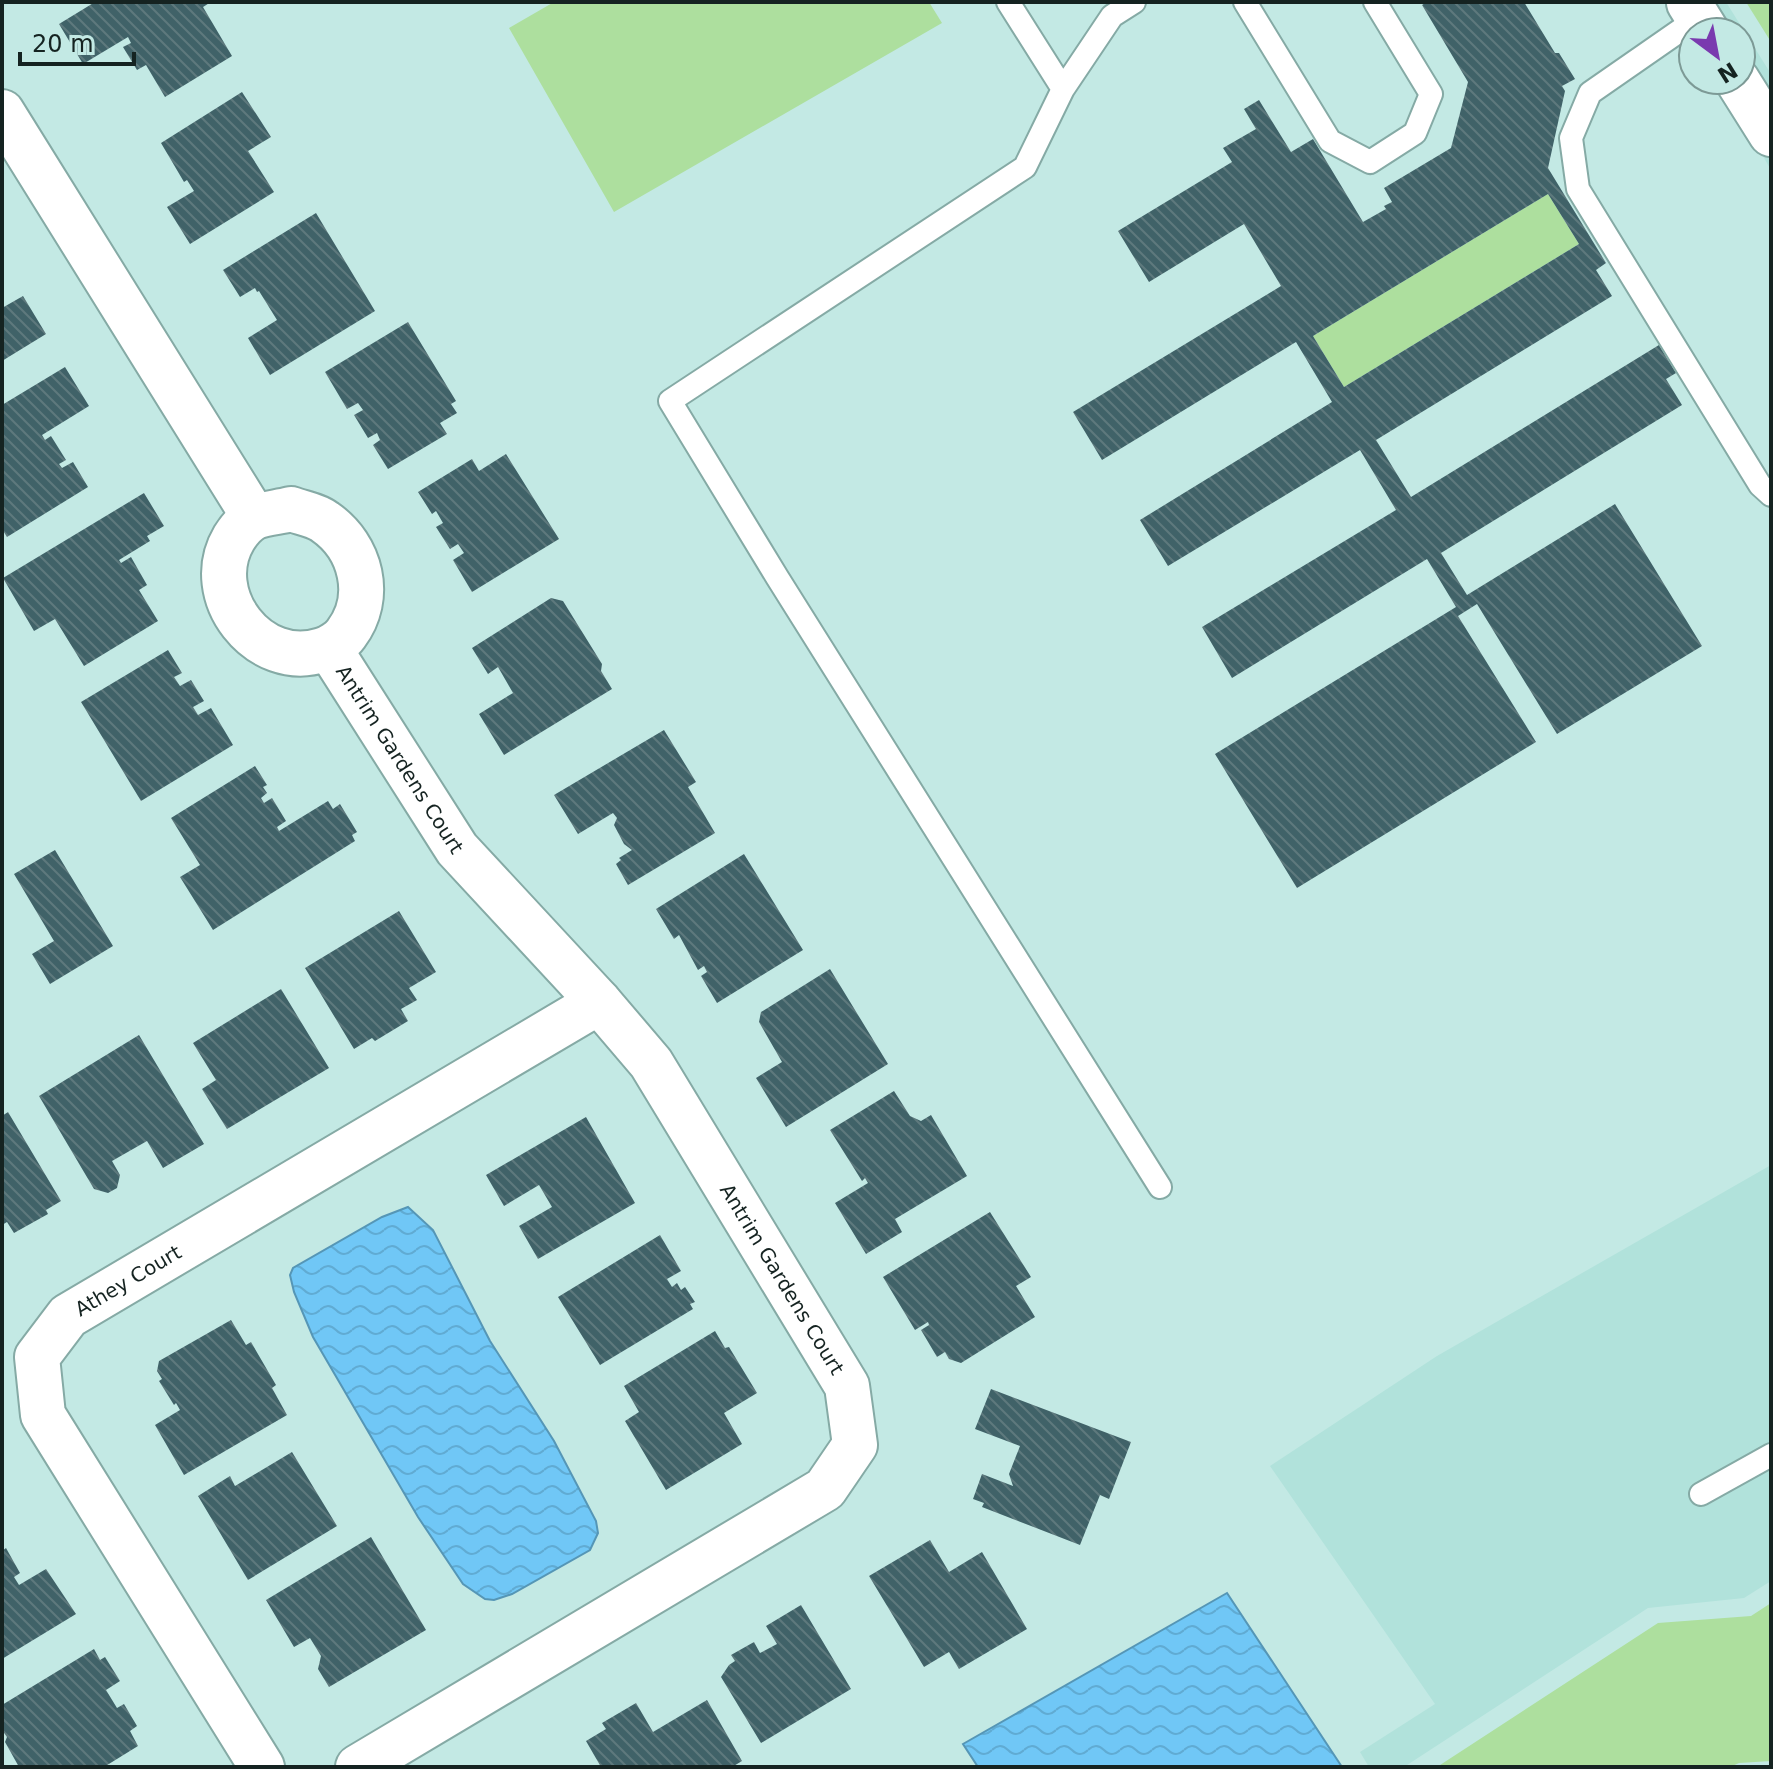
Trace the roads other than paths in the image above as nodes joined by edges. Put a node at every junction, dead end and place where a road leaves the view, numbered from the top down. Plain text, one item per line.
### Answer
1 (1008, 2) edge
2 (1134, 2) edge
3 (1245, 2) edge
4 (1375, 2) edge
5 (1696, 14) edge
6 (1063, 89) junction
7 (1747, 96) edge
8 (2, 112) edge
9 (1771, 134) edge
10 (1771, 495) edge
11 (254, 517) junction
12 (329, 648) junction
13 (599, 1002) junction
14 (1160, 1187) dead end
15 (1771, 1455) edge
16 (1701, 1494) dead end
17 (262, 1767) edge
18 (358, 1767) edge

1 - 6 lane
2 - 6 lane
3 - 4 lane
5 - 10 lane
6 - 14 lane
7 - 9 street
8 - 11 street
11 - 12 street, Antrim Gardens Court
11 - 12 street, Antrim Gardens Court
12 - 13 street, Antrim Gardens Court
13 - 17 street, Athey Court
13 - 18 street, Antrim Gardens Court
15 - 16 lane

